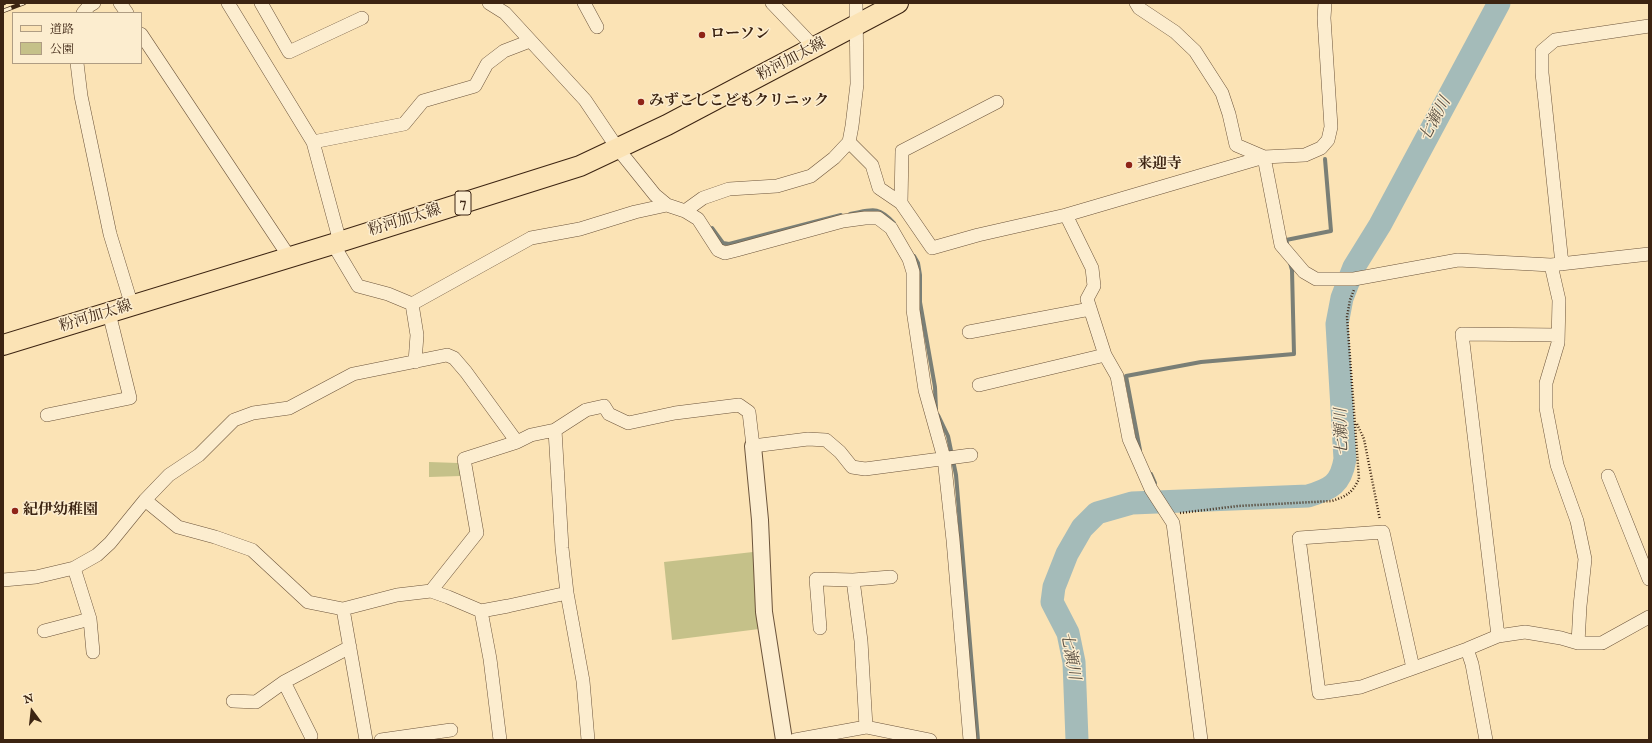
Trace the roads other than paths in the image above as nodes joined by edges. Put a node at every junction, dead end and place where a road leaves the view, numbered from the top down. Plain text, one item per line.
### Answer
1 (94, 3) edge
2 (120, 3) edge
3 (228, 3) edge
4 (261, 3) edge
5 (490, 3) edge
6 (584, 3) edge
7 (772, 3) edge
8 (856, 3) edge
9 (898, 3) edge
10 (1136, 3) edge
11 (1324, 3) edge
12 (84, 12) edge
13 (126, 12) edge
14 (362, 18) dead end
15 (856, 26) junction
16 (1649, 26) edge
17 (597, 27) dead end
18 (142, 36) edge
19 (530, 41) junction
20 (815, 48) junction
21 (77, 64) edge
22 (997, 102) dead end
23 (313, 142) junction
24 (849, 142) junction
25 (618, 149) junction
26 (1264, 157) junction
27 (901, 203) junction
28 (667, 206) junction
29 (685, 211) junction
30 (1066, 215) junction
31 (336, 243) junction
32 (1649, 254) edge
33 (290, 258) junction
34 (1556, 264) junction
35 (412, 304) junction
36 (132, 306) junction
37 (1090, 309) junction
38 (109, 313) junction
39 (969, 332) dead end
40 (1558, 335) junction
41 (3, 345) edge
42 (1105, 356) junction
43 (414, 362) junction
44 (979, 385) dead end
45 (47, 415) dead end
46 (555, 430) junction
47 (517, 442) junction
48 (753, 446) junction
49 (971, 455) dead end
50 (946, 457) junction
51 (1608, 476) dead end
52 (145, 500) junction
53 (74, 568) junction
54 (891, 577) dead end
55 (1649, 579) edge
56 (3, 580) edge
57 (853, 580) junction
58 (431, 591) junction
59 (567, 593) junction
60 (343, 609) junction
61 (481, 610) junction
62 (1649, 617) edge
63 (90, 619) junction
64 (820, 628) dead end
65 (44, 631) dead end
66 (1498, 636) junction
67 (1578, 643) junction
68 (350, 648) junction
69 (93, 652) dead end
70 (1470, 658) junction
71 (1413, 668) junction
72 (284, 682) junction
73 (233, 701) dead end
74 (866, 727) junction
75 (451, 730) dead end
76 (311, 736) dead end
77 (366, 740) edge
78 (381, 740) edge
79 (500, 740) edge
80 (588, 740) edge
81 (784, 740) edge
82 (795, 740) edge
83 (930, 740) edge
84 (970, 740) edge
85 (1201, 740) edge
86 (1486, 740) edge

1 - 12 street
2 - 13 street
3 - 23 street
4 - 14 street
5 - 19 street
6 - 17 street
7 - 20 street
8 - 15 street
9 - 15 main road, 粉河加太線 / 7
10 - 26 street
11 - 26 street
15 - 20 main road, 粉河加太線 / 7
15 - 24 street
16 - 34 street
18 - 33 street
19 - 23 street
19 - 25 street
20 - 25 main road, 粉河加太線 / 7
21 - 36 street
22 - 27 street
23 - 31 street
24 - 27 street
24 - 29 street
25 - 28 street
25 - 31 main road, 粉河加太線 / 7
26 - 30 street
26 - 34 street
27 - 30 street
28 - 29 street
28 - 35 street
29 - 50 street
30 - 37 street
31 - 33 main road, 粉河加太線 / 7
31 - 35 street
32 - 34 street
33 - 36 main road, 粉河加太線 / 7
34 - 40 street
35 - 43 street
36 - 38 main road, 粉河加太線 / 7
37 - 39 street
37 - 42 street
38 - 41 main road, 粉河加太線 / 7
38 - 45 street
40 - 66 street
40 - 67 street
42 - 44 street
42 - 85 street
43 - 47 street
43 - 52 street
46 - 47 street
46 - 48 street
46 - 59 street
47 - 58 street
48 - 50 street
48 - 81 street
49 - 50 street
50 - 84 street
51 - 55 street
52 - 53 street
52 - 60 street
53 - 56 street
53 - 63 street
54 - 57 street
57 - 64 street
57 - 74 street
58 - 60 street
58 - 61 street
59 - 61 street
59 - 80 street
60 - 68 street
61 - 79 street
62 - 67 street
63 - 65 street
63 - 69 street
66 - 67 street
66 - 70 street
68 - 72 street
68 - 77 street
70 - 71 street
70 - 86 street
71 - 71 street
72 - 73 street
72 - 76 street
74 - 82 street
74 - 83 street
75 - 78 street

